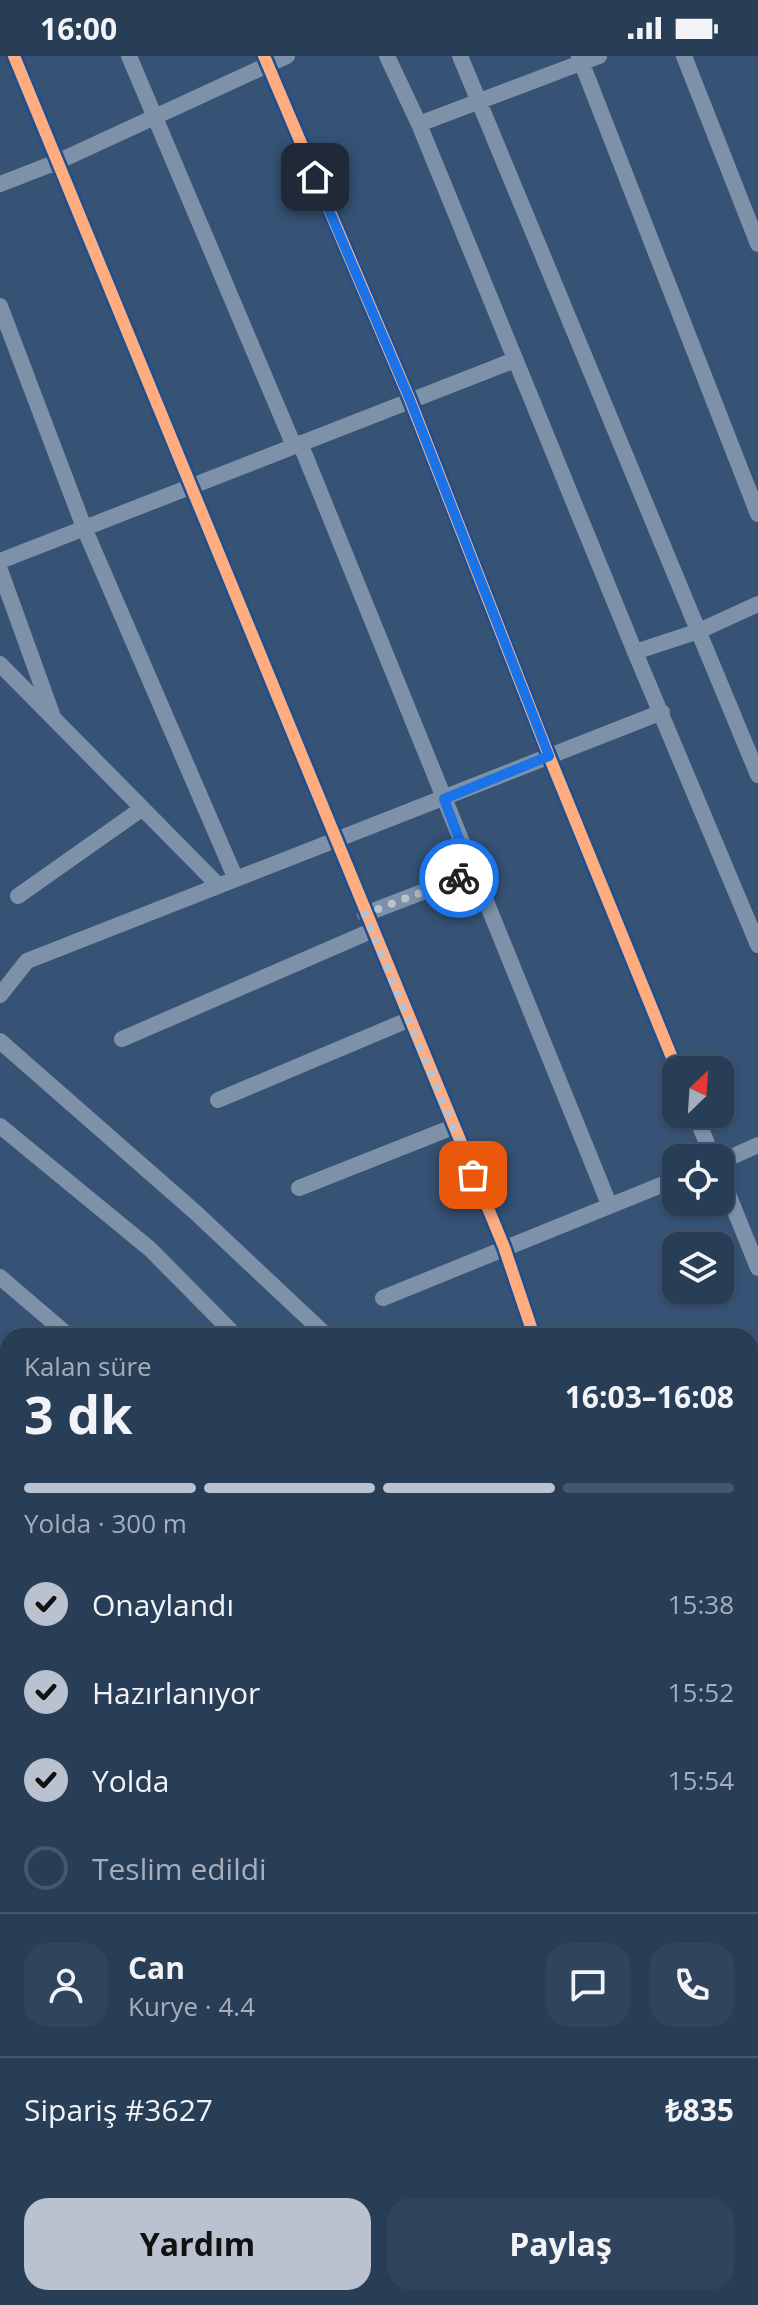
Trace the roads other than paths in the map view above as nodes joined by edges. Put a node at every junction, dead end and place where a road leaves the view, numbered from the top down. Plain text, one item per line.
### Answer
1 (14, 56) edge
2 (129, 56) edge
3 (287, 56) edge
4 (387, 56) edge
5 (460, 56) edge
6 (599, 56) edge
7 (684, 56) edge
8 (580, 59) edge
9 (266, 61) edge
10 (478, 101) junction
11 (156, 118) junction
12 (419, 124) junction
13 (57, 162) junction
14 (0, 184) edge
15 (758, 244) edge
16 (0, 306) edge
17 (515, 360) junction
18 (410, 400) junction
19 (297, 444) junction
20 (189, 487) junction
21 (758, 514) edge
22 (85, 530) junction
23 (0, 561) edge
24 (0, 570) edge
25 (758, 604) edge
26 (699, 631) junction
27 (635, 652) junction
28 (0, 664) edge
29 (662, 712) junction
30 (53, 719) junction
31 (549, 756) junction
32 (758, 775) edge
33 (444, 799) junction
34 (140, 810) junction
35 (337, 840) junction
36 (472, 873) junction
37 (235, 877) junction
38 (218, 885) junction
39 (18, 896) dead end
40 (365, 914) junction
41 (371, 931) junction
42 (758, 945) edge
43 (0, 995) edge
44 (408, 1020) junction
45 (122, 1039) dead end
46 (0, 1041) edge
47 (671, 1056) edge
48 (218, 1100) dead end
49 (0, 1126) edge
50 (453, 1127) junction
51 (758, 1145) edge
52 (734, 1156) edge
53 (662, 1184) edge
54 (299, 1188) dead end
55 (609, 1204) junction
56 (734, 1209) edge
57 (504, 1247) junction
58 (758, 1268) edge
59 (0, 1277) edge
60 (383, 1298) dead end
61 (60, 1328) edge
62 (228, 1328) edge
63 (318, 1328) edge
64 (531, 1328) edge

1 - 13 street
2 - 11 street
3 - 9 street
4 - 12 street
5 - 10 street
6 - 8 street
7 - 15 street
8 - 10 street
8 - 21 street
9 - 11 street
9 - 18 street
10 - 12 street
10 - 26 street
11 - 13 street
11 - 19 street
12 - 17 street
13 - 14 street
13 - 20 street
16 - 22 street
17 - 18 street
17 - 27 street
18 - 19 street
18 - 31 street
19 - 20 street
19 - 33 street
20 - 22 street
20 - 35 street
22 - 23 street
22 - 37 street
24 - 30 street
25 - 26 street
26 - 27 street
26 - 32 street
27 - 29 street
28 - 30 street
29 - 31 street
29 - 42 street
30 - 34 street
31 - 33 street
31 - 47 street
33 - 35 street
33 - 36 street
34 - 38 street
34 - 39 street
35 - 37 street
35 - 40 street
36 - 40 street
36 - 55 street
37 - 38 street
38 - 43 street
40 - 41 street
41 - 44 street
41 - 45 street
44 - 48 street
44 - 50 street
46 - 63 street
49 - 62 street
50 - 54 street
50 - 57 street
51 - 52 street
53 - 55 street
55 - 57 street
56 - 58 street
57 - 60 street
57 - 64 street
59 - 61 street

